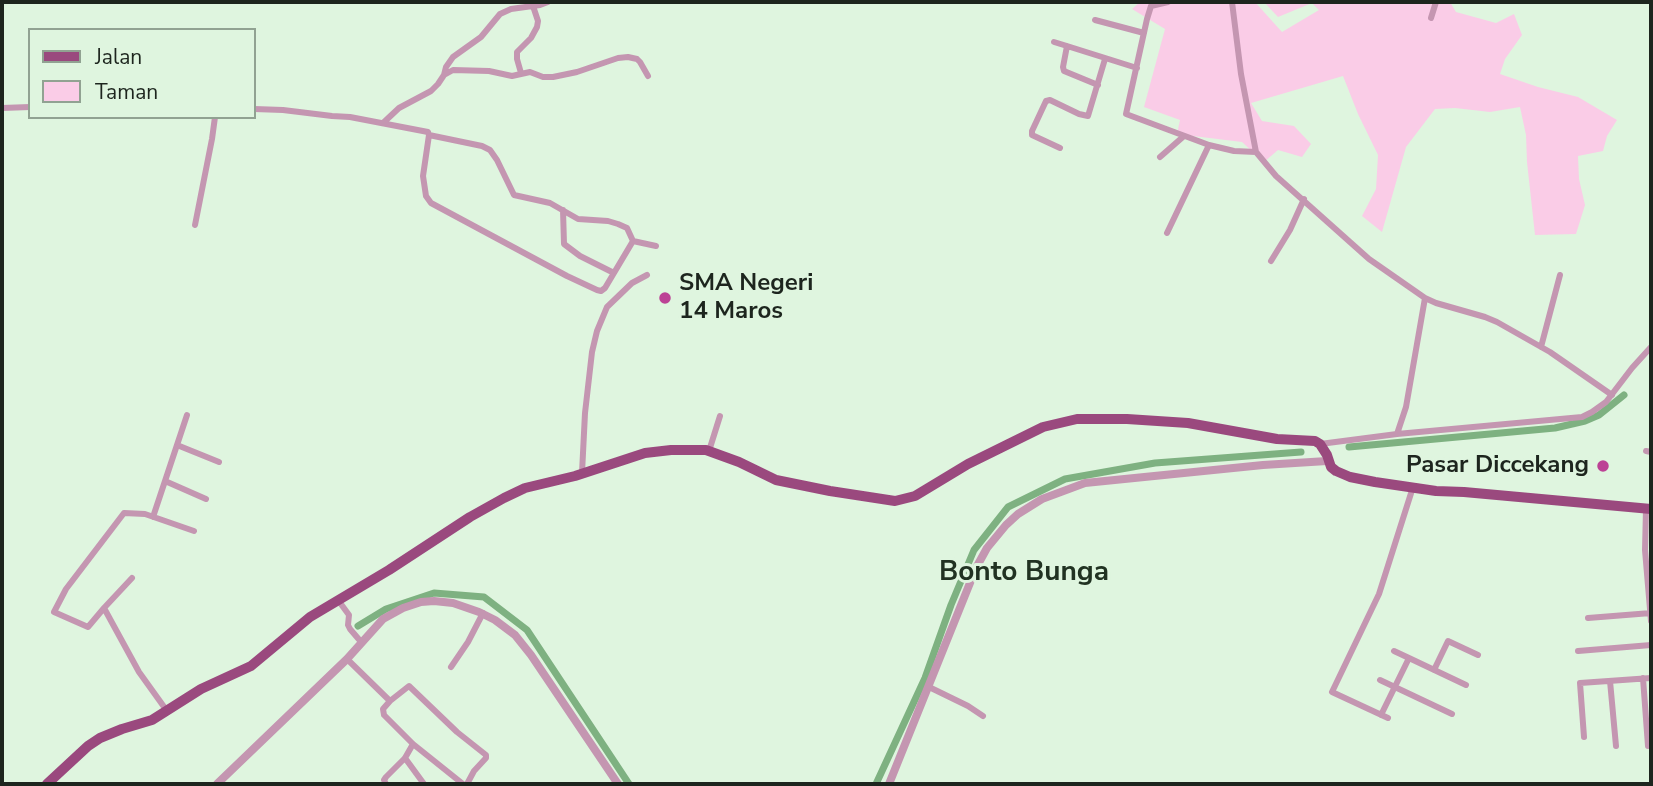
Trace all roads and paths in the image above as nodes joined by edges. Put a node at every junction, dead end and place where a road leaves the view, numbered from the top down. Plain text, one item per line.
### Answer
1 (548, 2) edge
2 (1168, 2) edge
3 (1232, 2) edge
4 (1436, 2) edge
5 (533, 6) junction
6 (1431, 18) dead end
7 (1095, 20) dead end
8 (1144, 33) junction
9 (1054, 42) dead end
10 (1067, 46) junction
11 (1105, 59) junction
12 (1137, 68) junction
13 (521, 73) junction
14 (444, 75) junction
15 (648, 76) dead end
16 (1098, 85) junction
17 (28, 107) edge
18 (2, 108) edge
19 (256, 109) edge
20 (215, 119) edge
21 (383, 123) junction
22 (429, 135) junction
23 (1184, 136) junction
24 (1209, 145) junction
25 (1060, 148) dead end
26 (1256, 152) junction
27 (1160, 157) dead end
28 (1304, 199) junction
29 (563, 210) junction
30 (195, 225) dead end
31 (1167, 233) dead end
32 (633, 241) junction
33 (656, 246) dead end
34 (1271, 261) dead end
35 (614, 273) junction
36 (648, 275) dead end
37 (1560, 275) dead end
38 (1425, 298) junction
39 (1541, 347) junction
40 (1651, 347) edge
41 (1612, 395) junction
42 (187, 415) dead end
43 (720, 416) dead end
44 (1397, 434) junction
45 (1320, 444) junction
46 (177, 445) junction
47 (709, 451) junction
48 (1327, 461) junction
49 (219, 462) dead end
50 (582, 473) junction
51 (165, 481) junction
52 (1413, 487) junction
53 (206, 499) dead end
54 (1649, 509) edge
55 (153, 517) junction
56 (194, 531) dead end
57 (132, 578) dead end
58 (338, 600) junction
59 (104, 608) junction
60 (1651, 613) edge
61 (483, 614) junction
62 (1588, 618) dead end
63 (1651, 621) edge
64 (359, 639) junction
65 (1651, 645) edge
66 (1394, 651) dead end
67 (1578, 651) dead end
68 (1478, 655) dead end
69 (1409, 658) junction
70 (347, 659) junction
71 (451, 667) dead end
72 (1434, 670) junction
73 (1643, 678) junction
74 (1651, 678) edge
75 (1380, 680) dead end
76 (1610, 681) junction
77 (1466, 685) dead end
78 (929, 687) junction
79 (1395, 687) junction
80 (390, 701) junction
81 (167, 711) junction
82 (1452, 714) dead end
83 (984, 716) dead end
84 (1584, 737) dead end
85 (414, 744) junction
86 (1616, 746) dead end
87 (1648, 746) dead end
88 (405, 758) junction
89 (47, 784) edge
90 (217, 784) edge
91 (386, 784) edge
92 (424, 784) edge
93 (465, 784) edge
94 (618, 784) edge
95 (890, 784) edge

1 - 5 street
2 - 8 street
3 - 26 street
4 - 6 street
5 - 13 street
5 - 14 street
7 - 8 street
8 - 12 street
9 - 10 street
10 - 11 street
10 - 16 street
11 - 12 street
11 - 16 street
12 - 23 street
13 - 14 street
13 - 15 street
14 - 21 street
16 - 25 street
17 - 18 street
19 - 21 street
20 - 30 street
21 - 22 street
22 - 29 street
22 - 35 street
23 - 24 street
23 - 27 street
24 - 26 street
24 - 31 street
26 - 28 street
28 - 34 street
28 - 38 street
29 - 32 street
29 - 35 street
32 - 33 street
32 - 35 street
36 - 50 street
37 - 39 street
38 - 39 street
38 - 44 street
39 - 41 street
40 - 41 street
41 - 44 street
42 - 46 street
43 - 47 street
44 - 45 street
45 - 47 main road
45 - 48 main road
46 - 49 street
46 - 51 street
47 - 50 main road
48 - 52 main road
48 - 78 street
50 - 58 main road
51 - 53 street
51 - 55 street
52 - 54 main road
52 - 79 street
54 - 60 street
55 - 56 street
55 - 59 street
57 - 59 street
58 - 64 street
58 - 81 main road
59 - 81 street
60 - 62 street
60 - 63 street
61 - 64 street
61 - 71 street
61 - 94 street
64 - 70 street
65 - 67 street
66 - 69 street
68 - 72 street
69 - 72 street
69 - 79 street
70 - 80 street
70 - 90 street
72 - 77 street
73 - 74 street
73 - 76 street
73 - 87 street
75 - 79 street
76 - 84 street
76 - 86 street
78 - 83 street
78 - 95 street
79 - 82 street
80 - 85 street
80 - 93 street
81 - 89 main road
85 - 88 street
85 - 93 street
88 - 91 street
88 - 92 street

